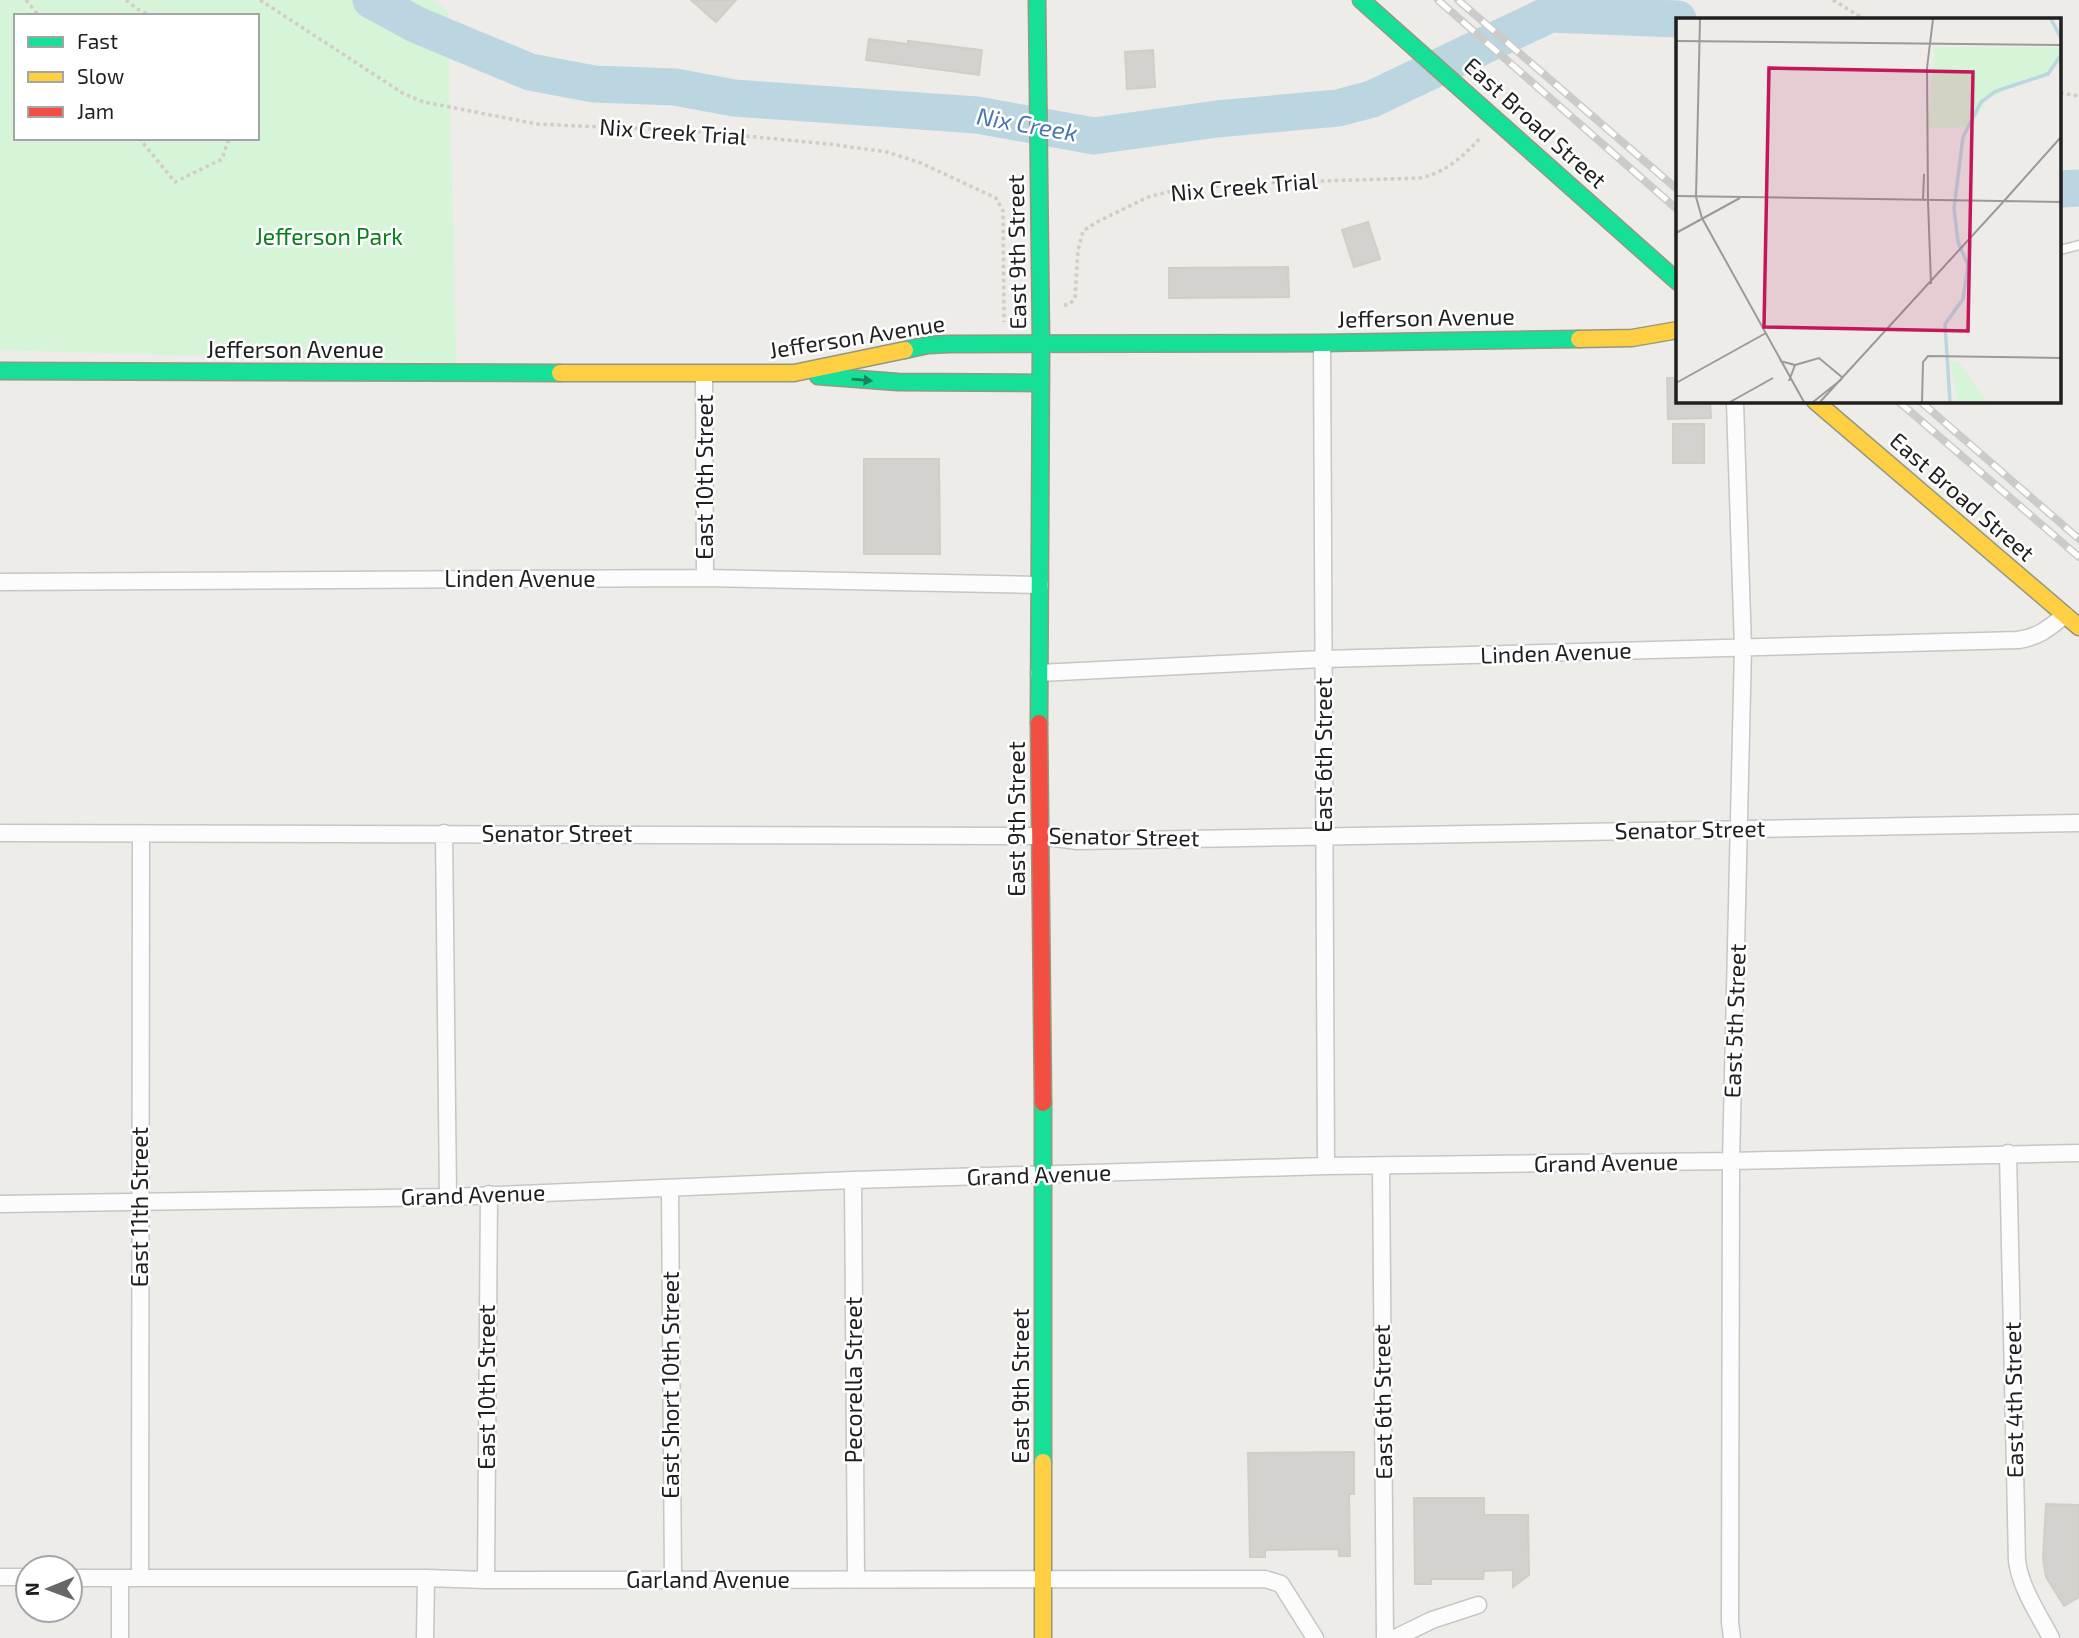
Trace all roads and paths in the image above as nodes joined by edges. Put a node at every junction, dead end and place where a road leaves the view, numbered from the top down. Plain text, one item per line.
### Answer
1 (26, 0) edge
2 (126, 0) edge
3 (260, 0) edge
4 (1037, 0) edge
5 (1361, 0) edge
6 (1833, 0) edge
7 (37, 14) edge
8 (148, 14) edge
9 (1862, 18) edge
10 (1481, 137) dead end
11 (141, 140) edge
12 (228, 140) edge
13 (2079, 244) edge
14 (2062, 249) edge
15 (1676, 280) edge
16 (1064, 305) dead end
17 (1004, 306) dead end
18 (1676, 330) edge
19 (1322, 343) junction
20 (1041, 344) junction
21 (0, 371) edge
22 (794, 373) junction
23 (704, 375) junction
24 (1041, 383) junction
25 (1816, 402) edge
26 (1735, 403) dead end
27 (705, 578) junction
28 (0, 582) edge
29 (1040, 585) junction
30 (2065, 615) junction
31 (2079, 627) edge
32 (1742, 648) junction
33 (1323, 659) junction
34 (1039, 673) junction
35 (2079, 823) edge
36 (1740, 829) junction
37 (0, 833) edge
38 (444, 833) junction
39 (141, 835) junction
40 (1039, 836) junction
41 (1324, 836) junction
42 (2008, 1153) junction
43 (2079, 1153) edge
44 (1731, 1161) junction
45 (1381, 1166) junction
46 (1326, 1167) junction
47 (1044, 1175) junction
48 (853, 1180) junction
49 (670, 1189) junction
50 (489, 1194) junction
51 (448, 1197) junction
52 (140, 1200) junction
53 (0, 1204) edge
54 (84, 1578) edge
55 (120, 1578) junction
56 (140, 1578) junction
57 (426, 1578) junction
58 (1043, 1579) junction
59 (486, 1580) junction
60 (673, 1580) junction
61 (856, 1580) junction
62 (1478, 1605) dead end
63 (120, 1638) edge
64 (425, 1638) edge
65 (1043, 1638) edge
66 (1315, 1638) edge
67 (1385, 1638) edge
68 (1395, 1638) edge
69 (1732, 1638) edge
70 (2051, 1638) edge

1 - 7 path
2 - 8 path
3 - 17 path, Nix Creek Trial
4 - 20 main road, East 9th Street
5 - 15 main road, East Broad Street
6 - 9 path
10 - 16 path, Nix Creek Trial
11 - 12 path
13 - 14 lane
18 - 19 main road, Jefferson Avenue
19 - 20 main road, Jefferson Avenue
19 - 33 street, East 6th Street
20 - 22 main road, Jefferson Avenue
20 - 24 main road, East 9th Street
21 - 23 main road, Jefferson Avenue
22 - 23 main road, Jefferson Avenue
22 -> 24 main road
23 - 27 street, East 10th Street
24 - 29 main road, East 9th Street
25 - 30 main road, East Broad Street
26 - 32 street, East 5th Street
27 - 28 street, Linden Avenue
27 - 29 street, Linden Avenue
29 - 34 main road, East 9th Street
30 - 31 main road, East Broad Street
30 - 32 street, Linden Avenue
32 - 33 street, Linden Avenue
32 - 36 street, East 5th Street
33 - 34 street, Linden Avenue
33 - 41 street, East 6th Street
34 - 40 main road, East 9th Street
35 - 36 street, Senator Street
36 - 41 street, Senator Street
36 - 44 street, East 5th Street
37 - 39 street, Senator Street
38 - 39 street, Senator Street
38 - 40 street, Senator Street
38 - 51 street
39 - 52 street, East 11th Street
40 - 41 street, Senator Street
40 - 47 main road, East 9th Street
41 - 46 street, East 6th Street
42 - 43 street, Grand Avenue
42 - 44 street, Grand Avenue
42 - 70 street, East 4th Street
44 - 45 street, Grand Avenue
44 - 69 street, East 5th Street
45 - 46 street, Grand Avenue
45 - 67 street, East 6th Street
46 - 47 street, Grand Avenue
47 - 48 street, Grand Avenue
47 - 58 main road, East 9th Street
48 - 49 street, Grand Avenue
48 - 61 street, Pecorella Street
49 - 50 street, Grand Avenue
49 - 60 street, East Short 10th Street
50 - 51 street, Grand Avenue
50 - 59 street, East 10th Street
51 - 52 street, Grand Avenue
52 - 53 street, Grand Avenue
52 - 56 street, East 11th Street
54 - 55 street, Garland Avenue
55 - 56 street, Garland Avenue
55 - 63 street
56 - 57 street, Garland Avenue
57 - 59 street, Garland Avenue
57 - 64 street
58 - 61 street, Garland Avenue
58 - 65 main road, East 9th Street
58 - 66 street, Garland Avenue
59 - 60 street, Garland Avenue
60 - 61 street, Garland Avenue
62 - 68 street

